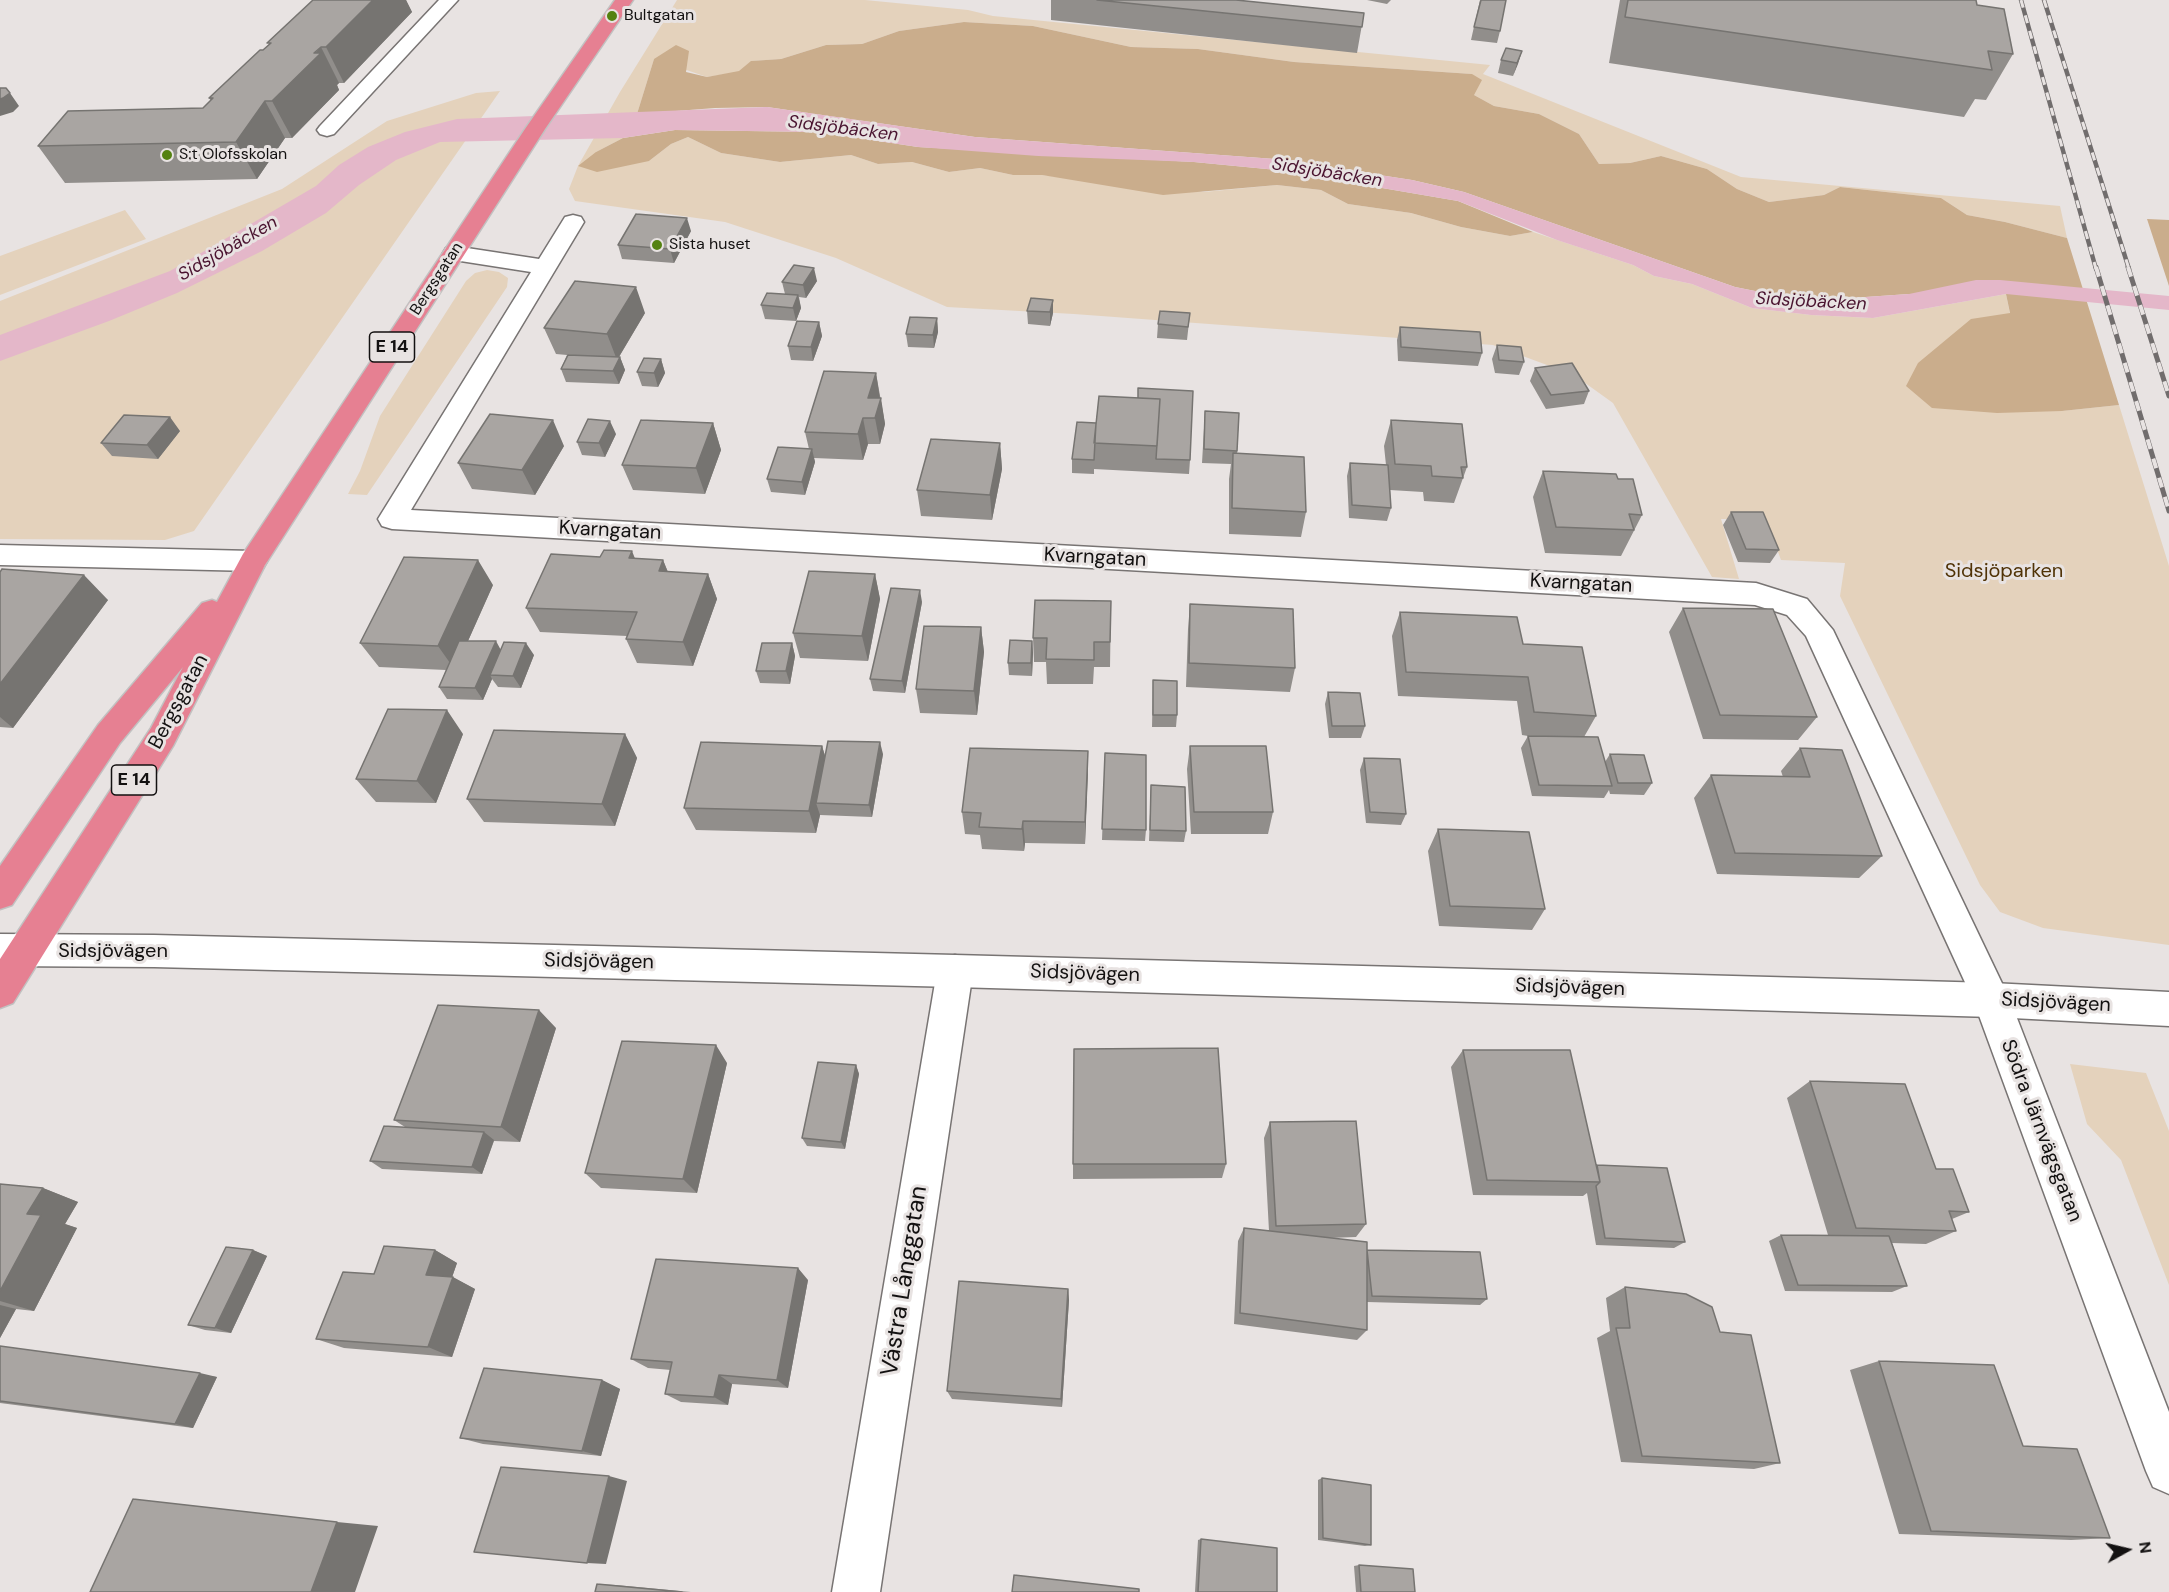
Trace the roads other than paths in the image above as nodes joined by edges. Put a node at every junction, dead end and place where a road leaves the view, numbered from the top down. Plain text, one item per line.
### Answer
1 (449, 0) edge
2 (624, 0) edge
3 (327, 130) dead end
4 (573, 222) dead end
5 (454, 253) junction
6 (544, 267) junction
7 (0, 555) edge
8 (253, 561) junction
9 (1797, 607) joint
10 (0, 894) edge
11 (13, 951) edge
12 (955, 971) junction
13 (0, 991) edge
14 (1992, 1000) junction
15 (2169, 1009) edge
16 (2169, 1471) edge
17 (856, 1592) edge

1 - 3 street
2 - 5 highway, Bergsgatan / E 14
4 - 6 street
5 - 6 street
5 - 8 highway, Bergsgatan / E 14
6 - 9 street, Kvarngatan
7 - 8 street
8 - 10 highway, Bergsgatan / E 14
8 - 11 highway, Bergsgatan / E 14
9 - 14 street, Södra Järnvägsgatan
11 - 12 street, Sidsjövägen
11 - 13 highway, Bergsgatan / E 14
12 - 14 street, Sidsjövägen
12 - 17 street, Västra Långgatan
14 - 15 street, Sidsjövägen
14 - 16 street, Södra Järnvägsgatan

